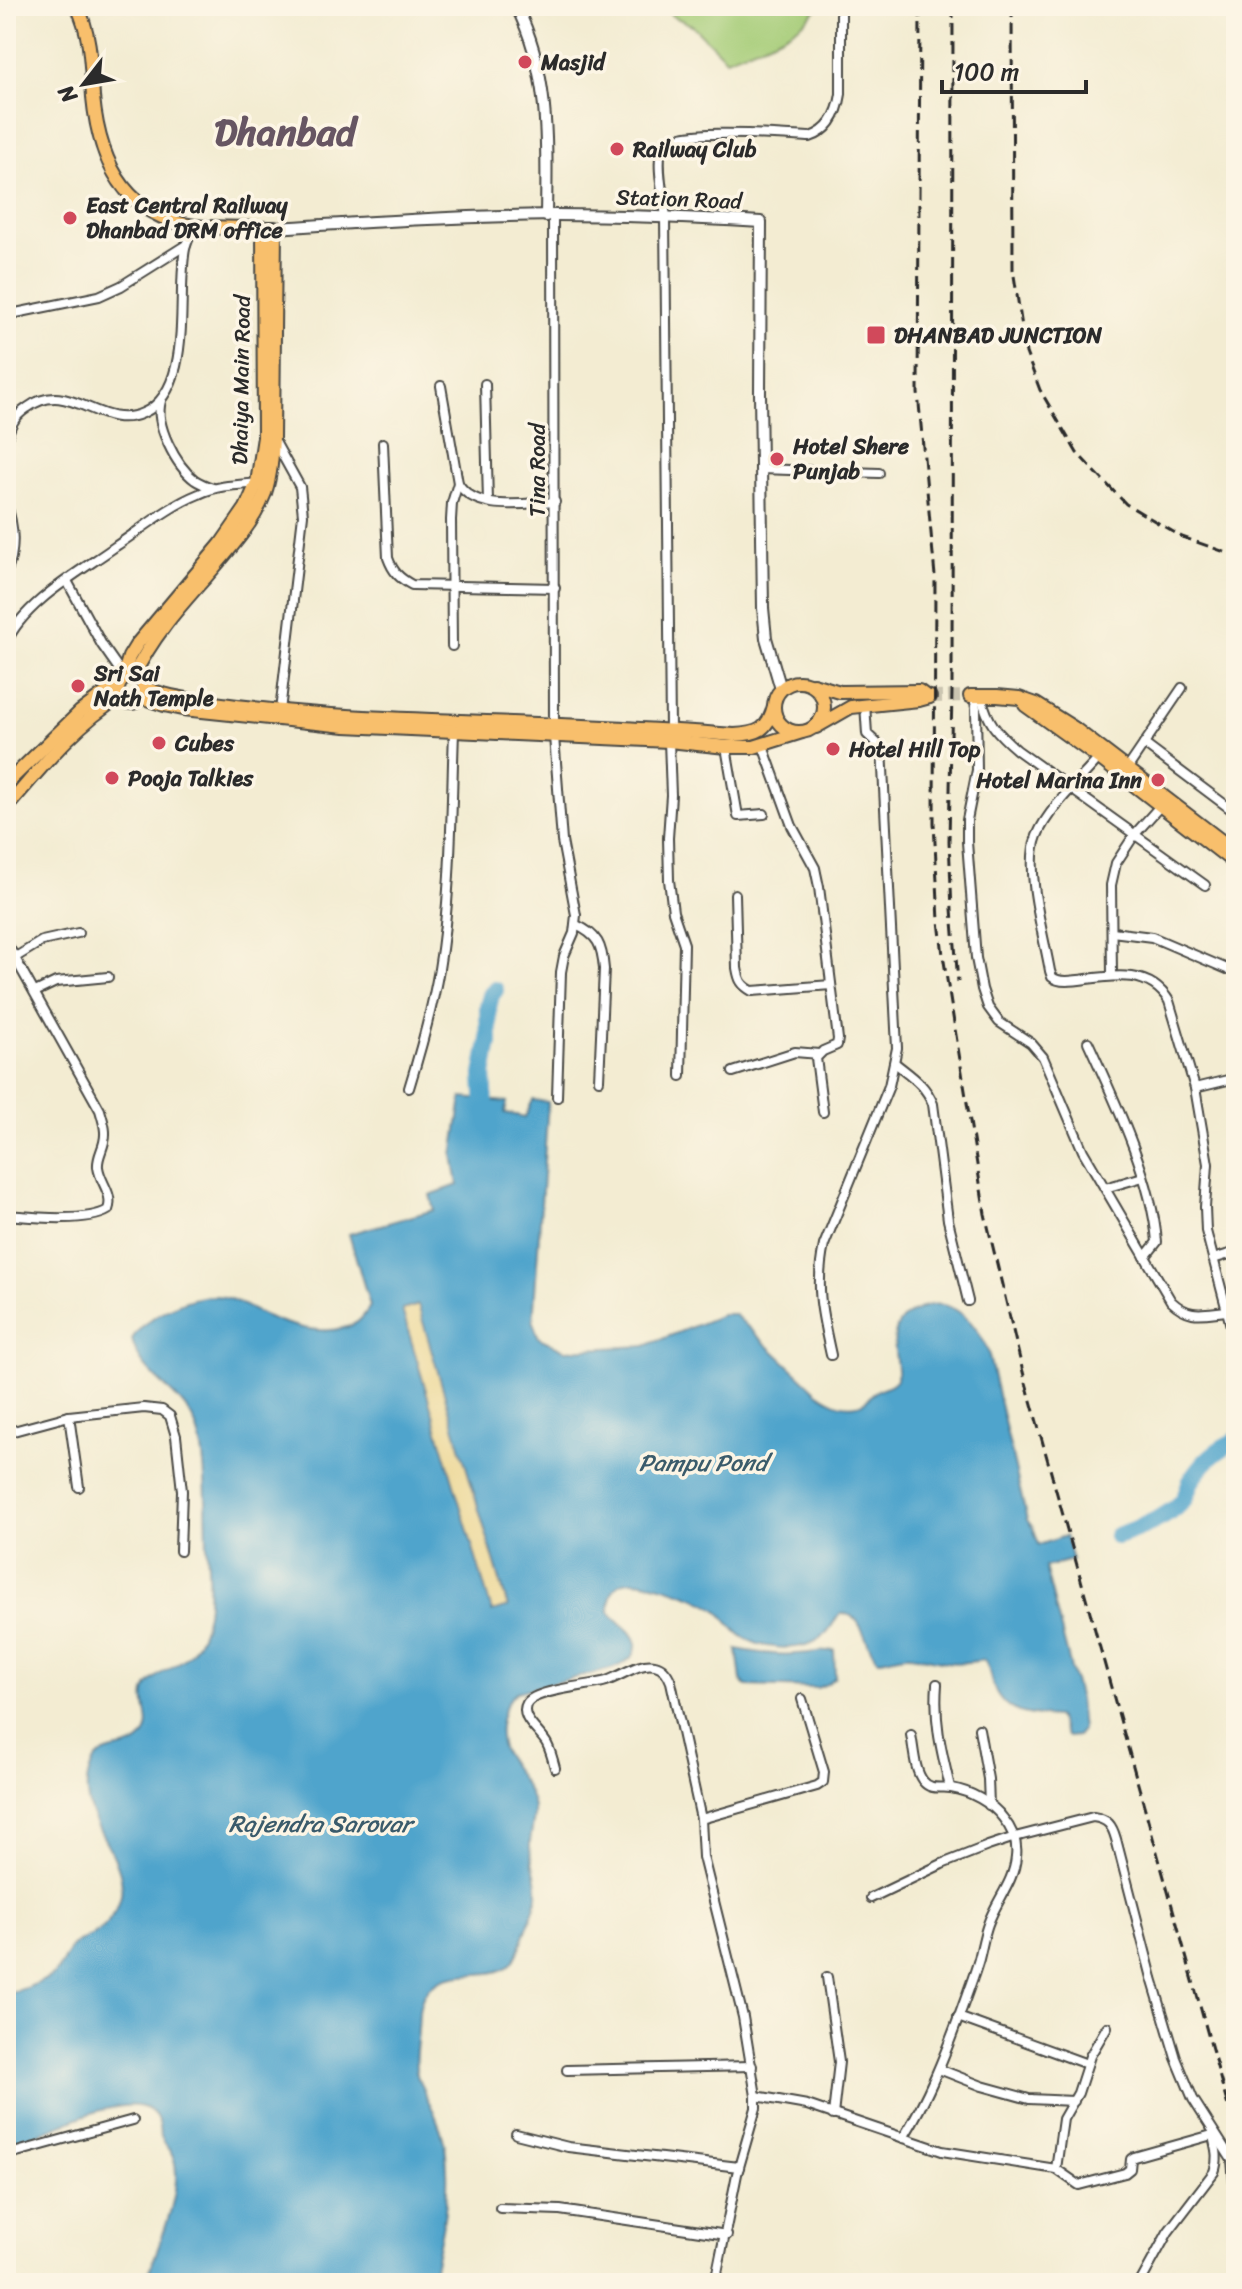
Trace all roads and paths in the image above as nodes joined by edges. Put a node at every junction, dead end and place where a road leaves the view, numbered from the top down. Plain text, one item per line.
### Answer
1 (77, 6) edge
2 (516, 6) edge
3 (841, 6) edge
4 (550, 215) junction
5 (665, 217) junction
6 (194, 226) junction
7 (269, 228) junction
8 (186, 245) junction
9 (6, 315) edge
10 (485, 384) dead end
11 (441, 386) dead end
12 (161, 398) junction
13 (273, 438) junction
14 (6, 443) edge
15 (383, 443) dead end
16 (760, 469) junction
17 (879, 473) dead end
18 (263, 483) junction
19 (458, 483) junction
20 (214, 488) junction
21 (488, 502) junction
22 (555, 502) junction
23 (6, 503) edge
24 (6, 573) edge
25 (67, 581) junction
26 (451, 587) junction
27 (555, 588) junction
28 (6, 643) edge
29 (452, 646) dead end
30 (6, 657) edge
31 (6, 678) edge
32 (123, 682) junction
33 (805, 682) junction
34 (1182, 688) dead end
35 (781, 689) junction
36 (142, 692) junction
37 (975, 696) junction
38 (1019, 698) junction
39 (865, 704) junction
40 (774, 706) junction
41 (280, 711) junction
42 (554, 730) junction
43 (808, 730) junction
44 (454, 732) junction
45 (670, 735) junction
46 (1144, 744) junction
47 (763, 746) junction
48 (726, 747) junction
49 (1099, 758) junction
50 (1125, 772) junction
51 (6, 784) edge
52 (1071, 790) junction
53 (1160, 806) junction
54 (6, 808) edge
55 (1236, 813) edge
56 (764, 814) dead end
57 (1135, 834) junction
58 (1236, 852) edge
59 (1236, 864) edge
60 (1205, 885) dead end
61 (735, 894) dead end
62 (576, 925) junction
63 (1112, 932) junction
64 (78, 933) dead end
65 (6, 942) edge
66 (15, 957) junction
67 (6, 963) edge
68 (1227, 969) dead end
69 (1112, 975) junction
70 (108, 977) dead end
71 (831, 985) junction
72 (35, 992) junction
73 (1088, 1042) dead end
74 (819, 1054) junction
75 (895, 1063) junction
76 (733, 1072) dead end
77 (681, 1076) dead end
78 (1236, 1078) edge
79 (599, 1080) dead end
80 (409, 1088) dead end
81 (1195, 1088) junction
82 (557, 1097) dead end
83 (823, 1112) dead end
84 (1143, 1177) junction
85 (1105, 1188) junction
86 (6, 1215) edge
87 (1236, 1252) edge
88 (1145, 1257) junction
89 (1213, 1259) junction
90 (968, 1301) dead end
91 (1227, 1311) junction
92 (1236, 1345) edge
93 (831, 1355) dead end
94 (69, 1416) junction
95 (6, 1433) edge
96 (79, 1487) dead end
97 (180, 1551) dead end
98 (937, 1684) dead end
99 (802, 1699) dead end
100 (979, 1729) dead end
101 (911, 1735) dead end
102 (555, 1768) dead end
103 (950, 1787) junction
104 (989, 1805) junction
105 (701, 1819) junction
106 (1015, 1837) junction
107 (871, 1898) dead end
108 (1236, 1962) edge
109 (827, 1977) dead end
110 (1236, 1978) edge
111 (958, 2017) junction
112 (1107, 2027) dead end
113 (1087, 2064) junction
114 (752, 2066) junction
115 (939, 2069) junction
116 (567, 2070) dead end
117 (756, 2096) junction
118 (1074, 2101) junction
119 (833, 2115) junction
120 (133, 2120) dead end
121 (1212, 2132) junction
122 (516, 2134) dead end
123 (903, 2138) junction
124 (6, 2155) edge
125 (739, 2167) junction
126 (1056, 2169) junction
127 (1236, 2205) edge
128 (500, 2208) dead end
129 (727, 2235) junction
130 (1236, 2279) edge
131 (715, 2283) edge
132 (1140, 2283) edge
133 (1230, 2283) edge

1 - 6 main road
2 - 4 street
3 - 5 street
4 - 5 street, Station Road
4 - 7 street, Station Road
4 - 22 street, Tina Road
5 - 16 street, Station Road
5 - 45 street
6 - 7 main road
6 - 8 street
7 - 13 main road, Dhaiya Main Road
7 - 18 main road, Dhaiya Main Road
8 - 9 street
8 - 12 street
10 - 21 street
11 - 19 street
12 - 14 street
12 - 20 street
13 - 18 main road, Dhaiya Main Road
13 - 41 street
15 - 26 street
16 - 17 street
16 - 35 street, Station Road
18 - 20 street
18 - 32 main road, Dhaiya Main Road
19 - 21 street
19 - 26 street
20 - 25 street
21 - 22 street
22 - 27 street, Tina Road
23 - 24 street
25 - 28 street
25 - 32 street
26 - 27 street
26 - 29 street
27 - 42 street, Tina Road
30 - 31 street
32 - 36 main road
32 - 36 main road
32 - 51 main road, Dhaiya Main Road
32 - 54 main road, Dhaiya Main Road
33 - 35 main road
33 - 39 main road
33 - 43 main road
34 - 46 street
35 - 40 main road
36 - 41 main road
36 - 44 main road
37 - 38 main road
37 - 52 street
37 - 85 street
38 - 49 main road
38 - 50 main road
39 - 43 main road
39 - 75 street
40 - 43 main road
40 - 45 main road
41 - 42 main road
42 - 44 main road
42 - 45 main road
42 - 62 street, Tina Road
43 - 47 main road
44 - 80 street
45 - 48 main road
45 - 77 street
46 - 50 street
46 - 55 street
47 - 48 main road
47 - 71 street
48 - 56 street
49 - 50 main road
49 - 52 street
50 - 53 main road
50 - 58 main road
52 - 57 street
52 - 69 street
53 - 57 street
53 - 59 main road
57 - 60 street
57 - 63 street
61 - 71 street
62 - 79 street
62 - 82 street
63 - 68 street
63 - 69 street
64 - 66 street
65 - 66 street
66 - 67 street
66 - 72 street
69 - 81 street
70 - 72 street
71 - 74 street
72 - 86 street
73 - 84 street
74 - 76 street
74 - 83 street
75 - 90 street
75 - 93 street
78 - 81 street
81 - 89 street
84 - 85 street
84 - 88 street
85 - 88 street
87 - 89 street
88 - 91 street
89 - 91 street
91 - 92 street
94 - 95 street
94 - 96 street
94 - 97 street
98 - 103 street
99 - 105 street
100 - 104 street
101 - 103 street
102 - 105 street
103 - 104 street
104 - 106 street
105 - 114 street
106 - 107 street
106 - 111 street
106 - 121 street
108 - 110 street
109 - 119 street
111 - 113 street
111 - 115 street
112 - 113 street
113 - 118 street
114 - 116 street
114 - 117 street
115 - 118 street
115 - 123 street
117 - 119 street
117 - 125 street
118 - 126 street
119 - 123 street
120 - 124 street
121 - 126 street
121 - 127 street
121 - 132 street
122 - 125 street
123 - 126 street
125 - 129 street
128 - 129 street
129 - 131 street
130 - 133 street

